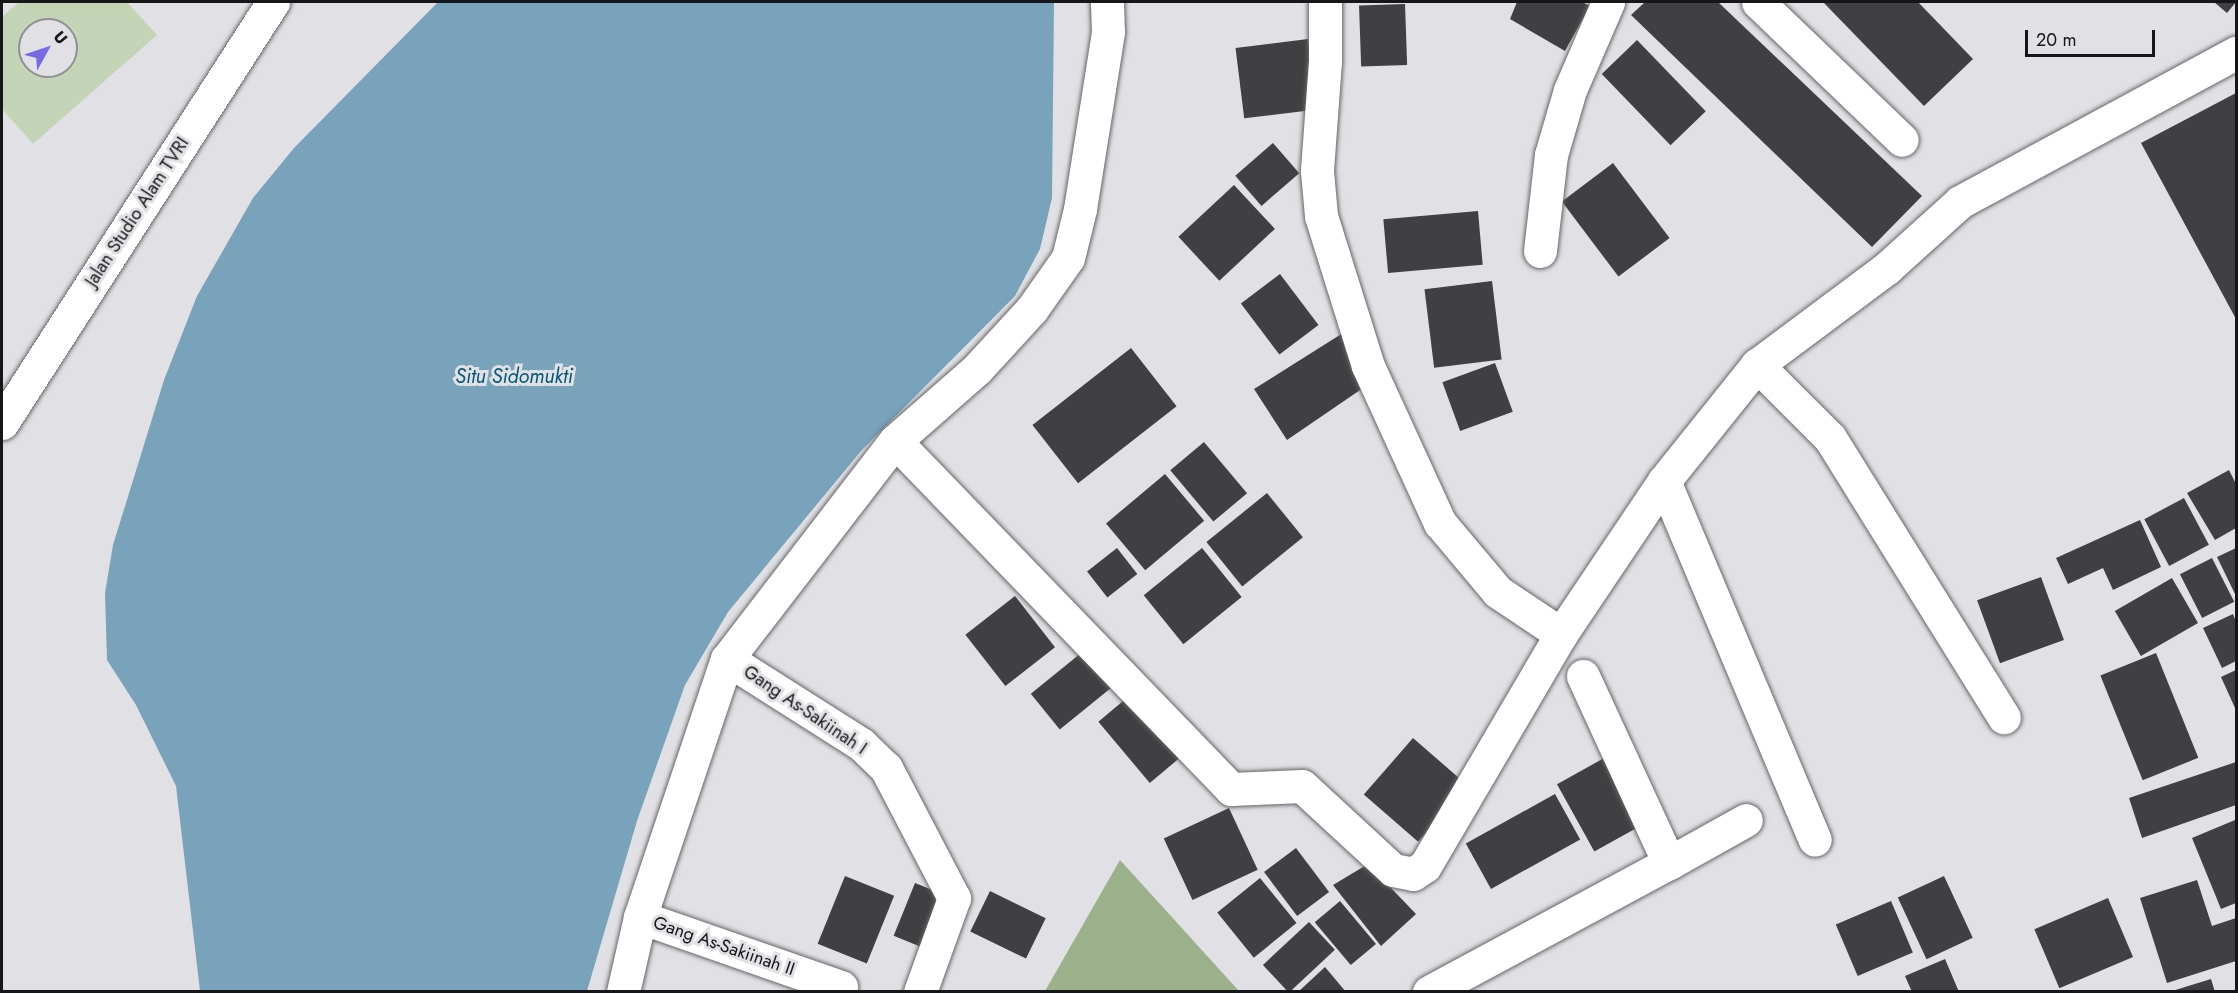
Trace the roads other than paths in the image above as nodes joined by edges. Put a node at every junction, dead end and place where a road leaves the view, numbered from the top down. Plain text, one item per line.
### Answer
1 (273, 2) edge
2 (1107, 2) edge
3 (1325, 2) edge
4 (1608, 2) edge
5 (1758, 2) edge
6 (2236, 53) edge
7 (1902, 140) dead end
8 (1540, 251) dead end
9 (1757, 365) junction
10 (2, 423) edge
11 (895, 441) junction
12 (1664, 481) junction
13 (1561, 634) junction
14 (727, 659) junction
15 (1583, 676) dead end
16 (2004, 717) dead end
17 (1746, 820) dead end
18 (1815, 840) dead end
19 (1669, 863) junction
20 (640, 917) junction
21 (841, 987) dead end
22 (623, 992) edge
23 (920, 992) edge
24 (1429, 992) edge

1 - 10 street, Jalan Studio Alam TVRI
2 - 11 street
3 - 13 street
4 - 8 street
5 - 7 street
6 - 9 street
9 - 12 street
9 - 16 street
11 - 13 street
11 - 14 street
12 - 13 street
12 - 18 street
14 - 20 street
14 - 23 street, Gang As-Sakiinah I
15 - 19 street
17 - 19 street
19 - 24 street
20 - 21 street, Gang As-Sakiinah II
20 - 22 street

